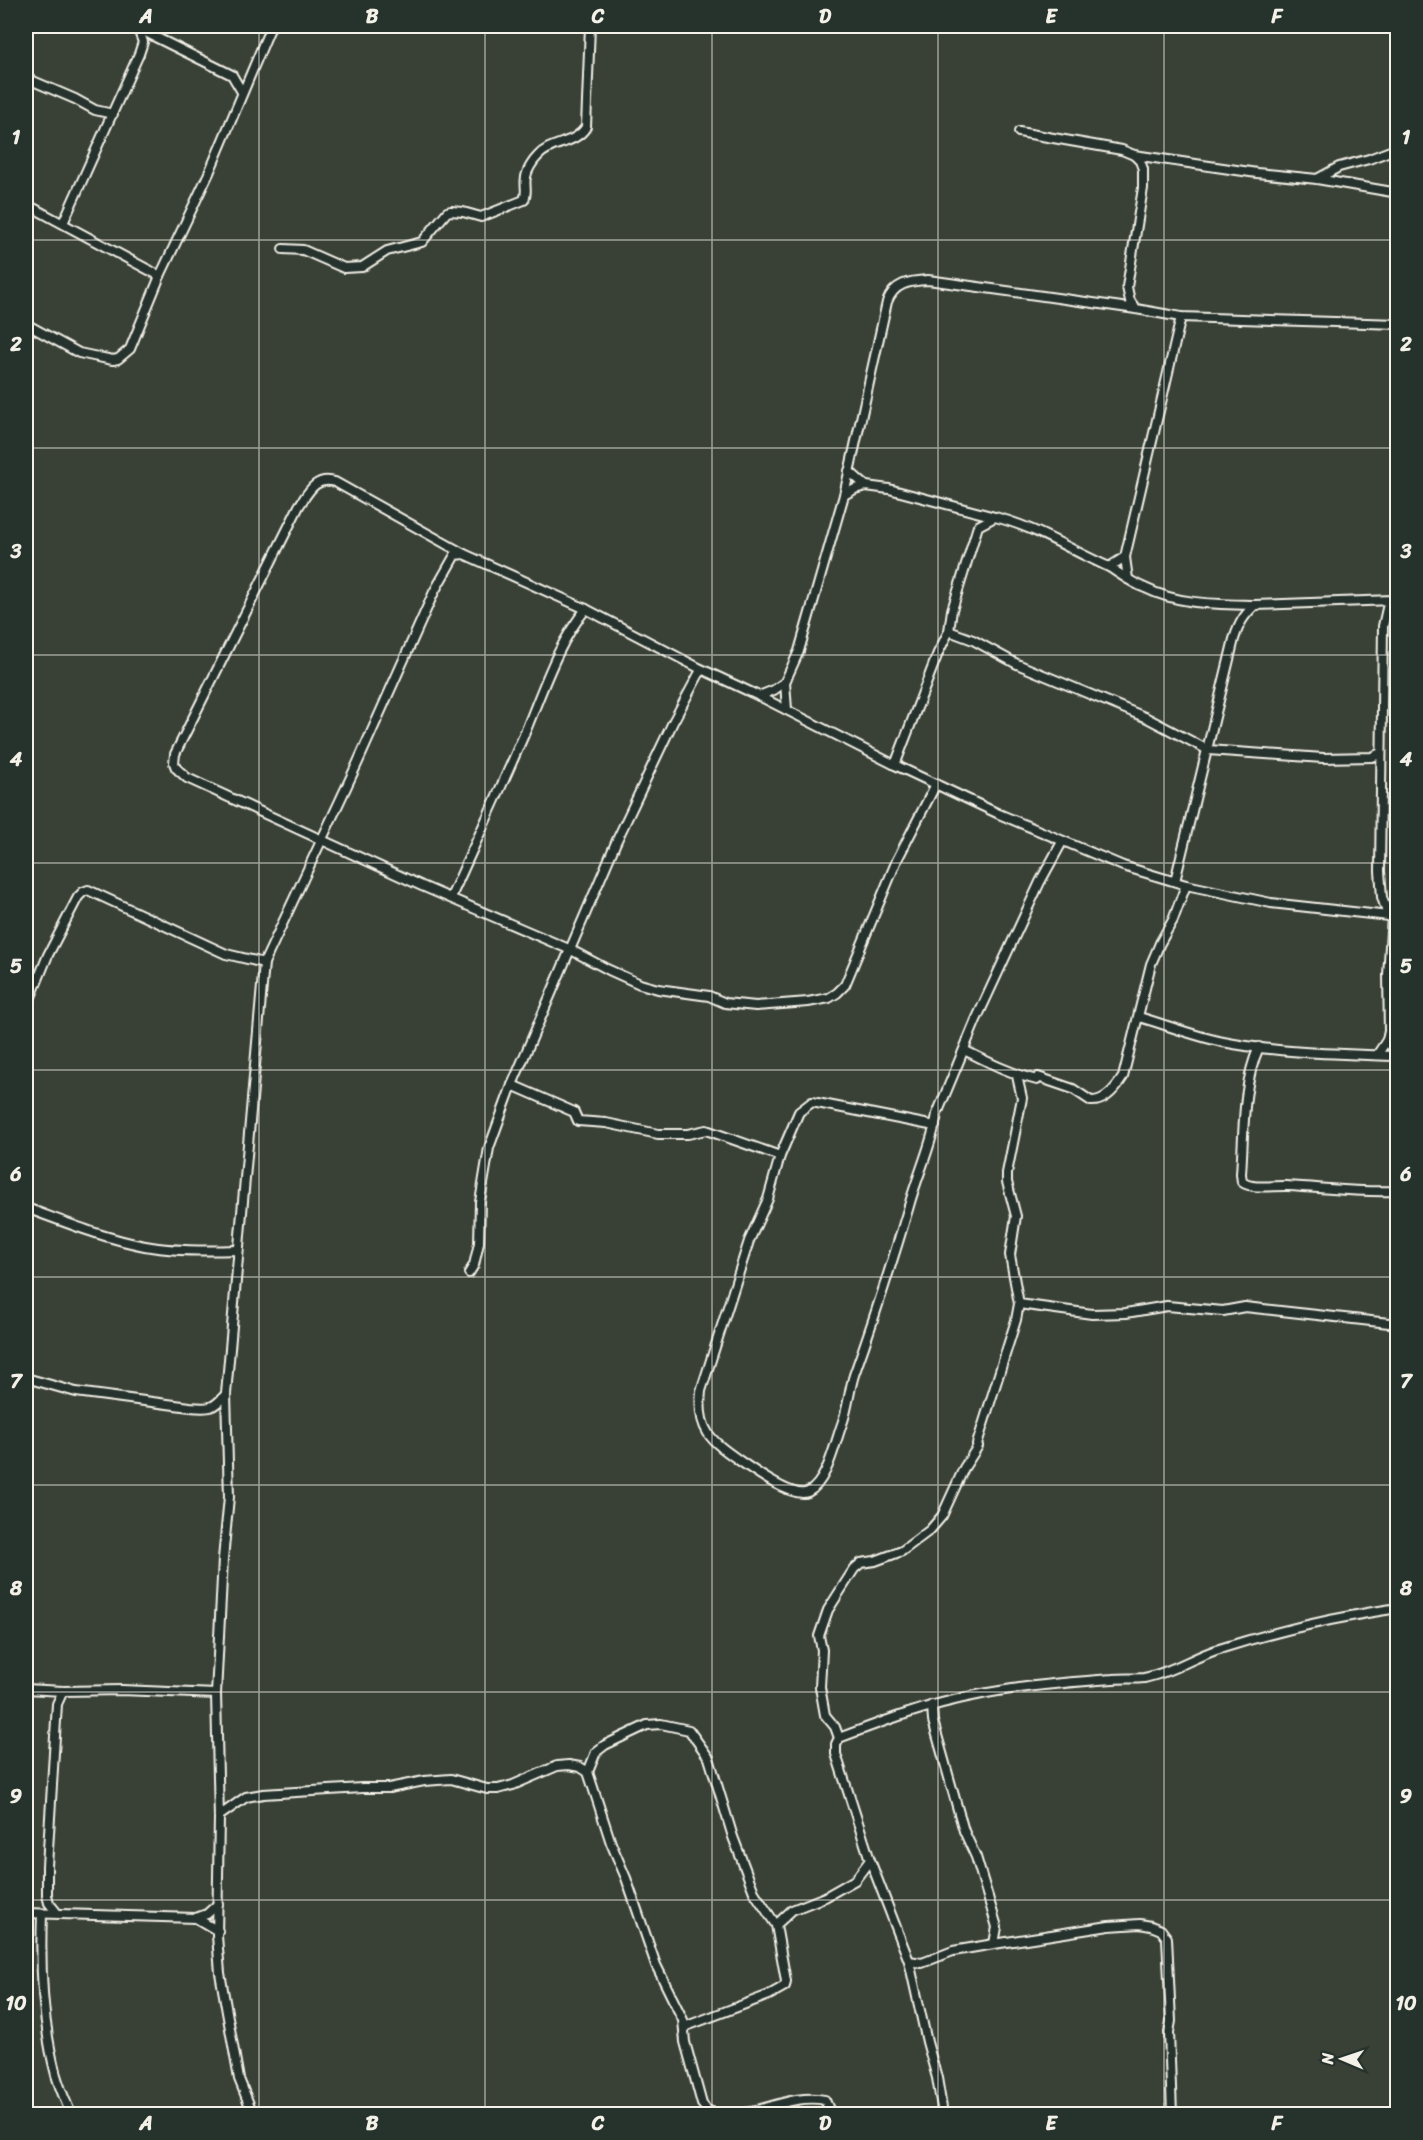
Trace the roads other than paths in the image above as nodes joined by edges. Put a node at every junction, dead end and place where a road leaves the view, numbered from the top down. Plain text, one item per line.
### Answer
1 (271, 26) edge
2 (590, 26) edge
3 (136, 27) edge
4 (232, 75) junction
5 (249, 75) junction
6 (26, 78) edge
7 (242, 92) junction
8 (113, 114) junction
9 (1019, 132) dead end
10 (1398, 148) edge
11 (1134, 155) junction
12 (1317, 179) junction
13 (1398, 193) edge
14 (26, 204) edge
15 (63, 223) junction
16 (283, 249) dead end
17 (160, 276) junction
18 (1136, 309) junction
19 (1181, 317) junction
20 (26, 324) edge
21 (1398, 324) edge
22 (849, 471) junction
23 (866, 486) junction
24 (844, 495) junction
25 (974, 512) junction
26 (995, 517) junction
27 (978, 526) junction
28 (464, 554) junction
29 (1125, 557) junction
30 (1109, 567) junction
31 (1128, 579) junction
32 (1395, 600) edge
33 (1255, 605) junction
34 (586, 609) junction
35 (949, 631) junction
36 (701, 670) junction
37 (785, 682) junction
38 (759, 696) junction
39 (787, 710) junction
40 (1208, 750) junction
41 (1381, 753) junction
42 (1372, 757) junction
43 (895, 765) junction
44 (1381, 765) junction
45 (936, 784) junction
46 (321, 840) junction
47 (1062, 842) junction
48 (1175, 881) junction
49 (1186, 885) junction
50 (451, 897) junction
51 (1392, 917) edge
52 (571, 950) junction
53 (264, 963) junction
54 (26, 1009) edge
55 (1139, 1017) junction
56 (1388, 1040) junction
57 (1259, 1047) junction
58 (964, 1050) junction
59 (1377, 1055) junction
60 (1397, 1056) edge
61 (1017, 1076) junction
62 (512, 1085) junction
63 (935, 1126) junction
64 (780, 1156) junction
65 (1398, 1191) edge
66 (26, 1208) edge
67 (237, 1250) junction
68 (469, 1273) dead end
69 (1019, 1304) junction
70 (1398, 1324) edge
71 (26, 1378) edge
72 (226, 1394) junction
73 (1398, 1608) edge
74 (26, 1689) edge
75 (63, 1691) junction
76 (216, 1694) junction
77 (932, 1705) junction
78 (838, 1738) junction
79 (588, 1772) junction
80 (219, 1816) junction
81 (870, 1860) junction
82 (48, 1898) junction
83 (218, 1905) junction
84 (26, 1913) edge
85 (57, 1913) junction
86 (40, 1914) junction
87 (196, 1918) junction
88 (776, 1925) junction
89 (218, 1931) junction
90 (994, 1944) junction
91 (909, 1962) junction
92 (684, 2027) junction
93 (71, 2114) edge
94 (253, 2115) edge
95 (717, 2115) edge
96 (741, 2115) edge
97 (831, 2115) edge
98 (943, 2115) edge
99 (1172, 2115) edge

1 - 5 street
2 - 16 street
3 - 4 street
3 - 8 street
4 - 5 street
4 - 7 street
5 - 7 street
6 - 8 street
7 - 17 street
8 - 15 street
9 - 11 street
10 - 12 street
11 - 12 street
11 - 18 street
12 - 13 street
14 - 15 street
15 - 17 street
17 - 20 street
18 - 19 street
18 - 22 street
19 - 21 street
19 - 29 street
22 - 23 street
22 - 24 street
23 - 24 street
23 - 25 street
24 - 37 street
25 - 26 street
25 - 27 street
26 - 27 street
26 - 30 street
27 - 35 street
28 - 34 street
28 - 46 street
28 - 46 street
29 - 30 street
29 - 31 street
30 - 31 street
31 - 33 street
32 - 33 street
32 - 41 street
33 - 40 street
34 - 36 street
34 - 50 street
35 - 40 street
35 - 43 street
36 - 38 street
36 - 52 street
37 - 38 street
37 - 39 street
38 - 39 street
39 - 43 street
40 - 42 street
40 - 48 street
41 - 42 street
41 - 44 street
42 - 44 street
43 - 45 street
44 - 51 street
45 - 47 street
45 - 52 street
46 - 50 street
46 - 53 street
47 - 48 street
47 - 58 street
48 - 49 street
49 - 51 street
49 - 55 street
50 - 52 street
51 - 56 street
52 - 62 street
53 - 54 street
53 - 67 street
55 - 57 street
55 - 61 street
56 - 59 street
56 - 60 street
57 - 59 street
57 - 65 street
58 - 61 street
58 - 63 street
59 - 60 street
61 - 69 street
62 - 64 street
62 - 68 street
63 - 64 street
63 - 64 street
66 - 67 street
67 - 72 street
69 - 70 street
69 - 78 street
71 - 72 street
72 - 76 street
73 - 77 street
74 - 75 street
75 - 76 street
75 - 82 street
76 - 80 street
77 - 78 street
77 - 90 street
78 - 81 street
79 - 80 street
79 - 88 street
79 - 92 street
80 - 83 street
81 - 88 street
81 - 91 street
82 - 85 street
82 - 86 street
83 - 87 street
83 - 89 street
84 - 86 street
85 - 86 street
85 - 87 street
86 - 93 street
87 - 89 street
88 - 92 street
89 - 94 street
90 - 91 street
90 - 99 street
91 - 98 street
92 - 95 street
96 - 97 street

